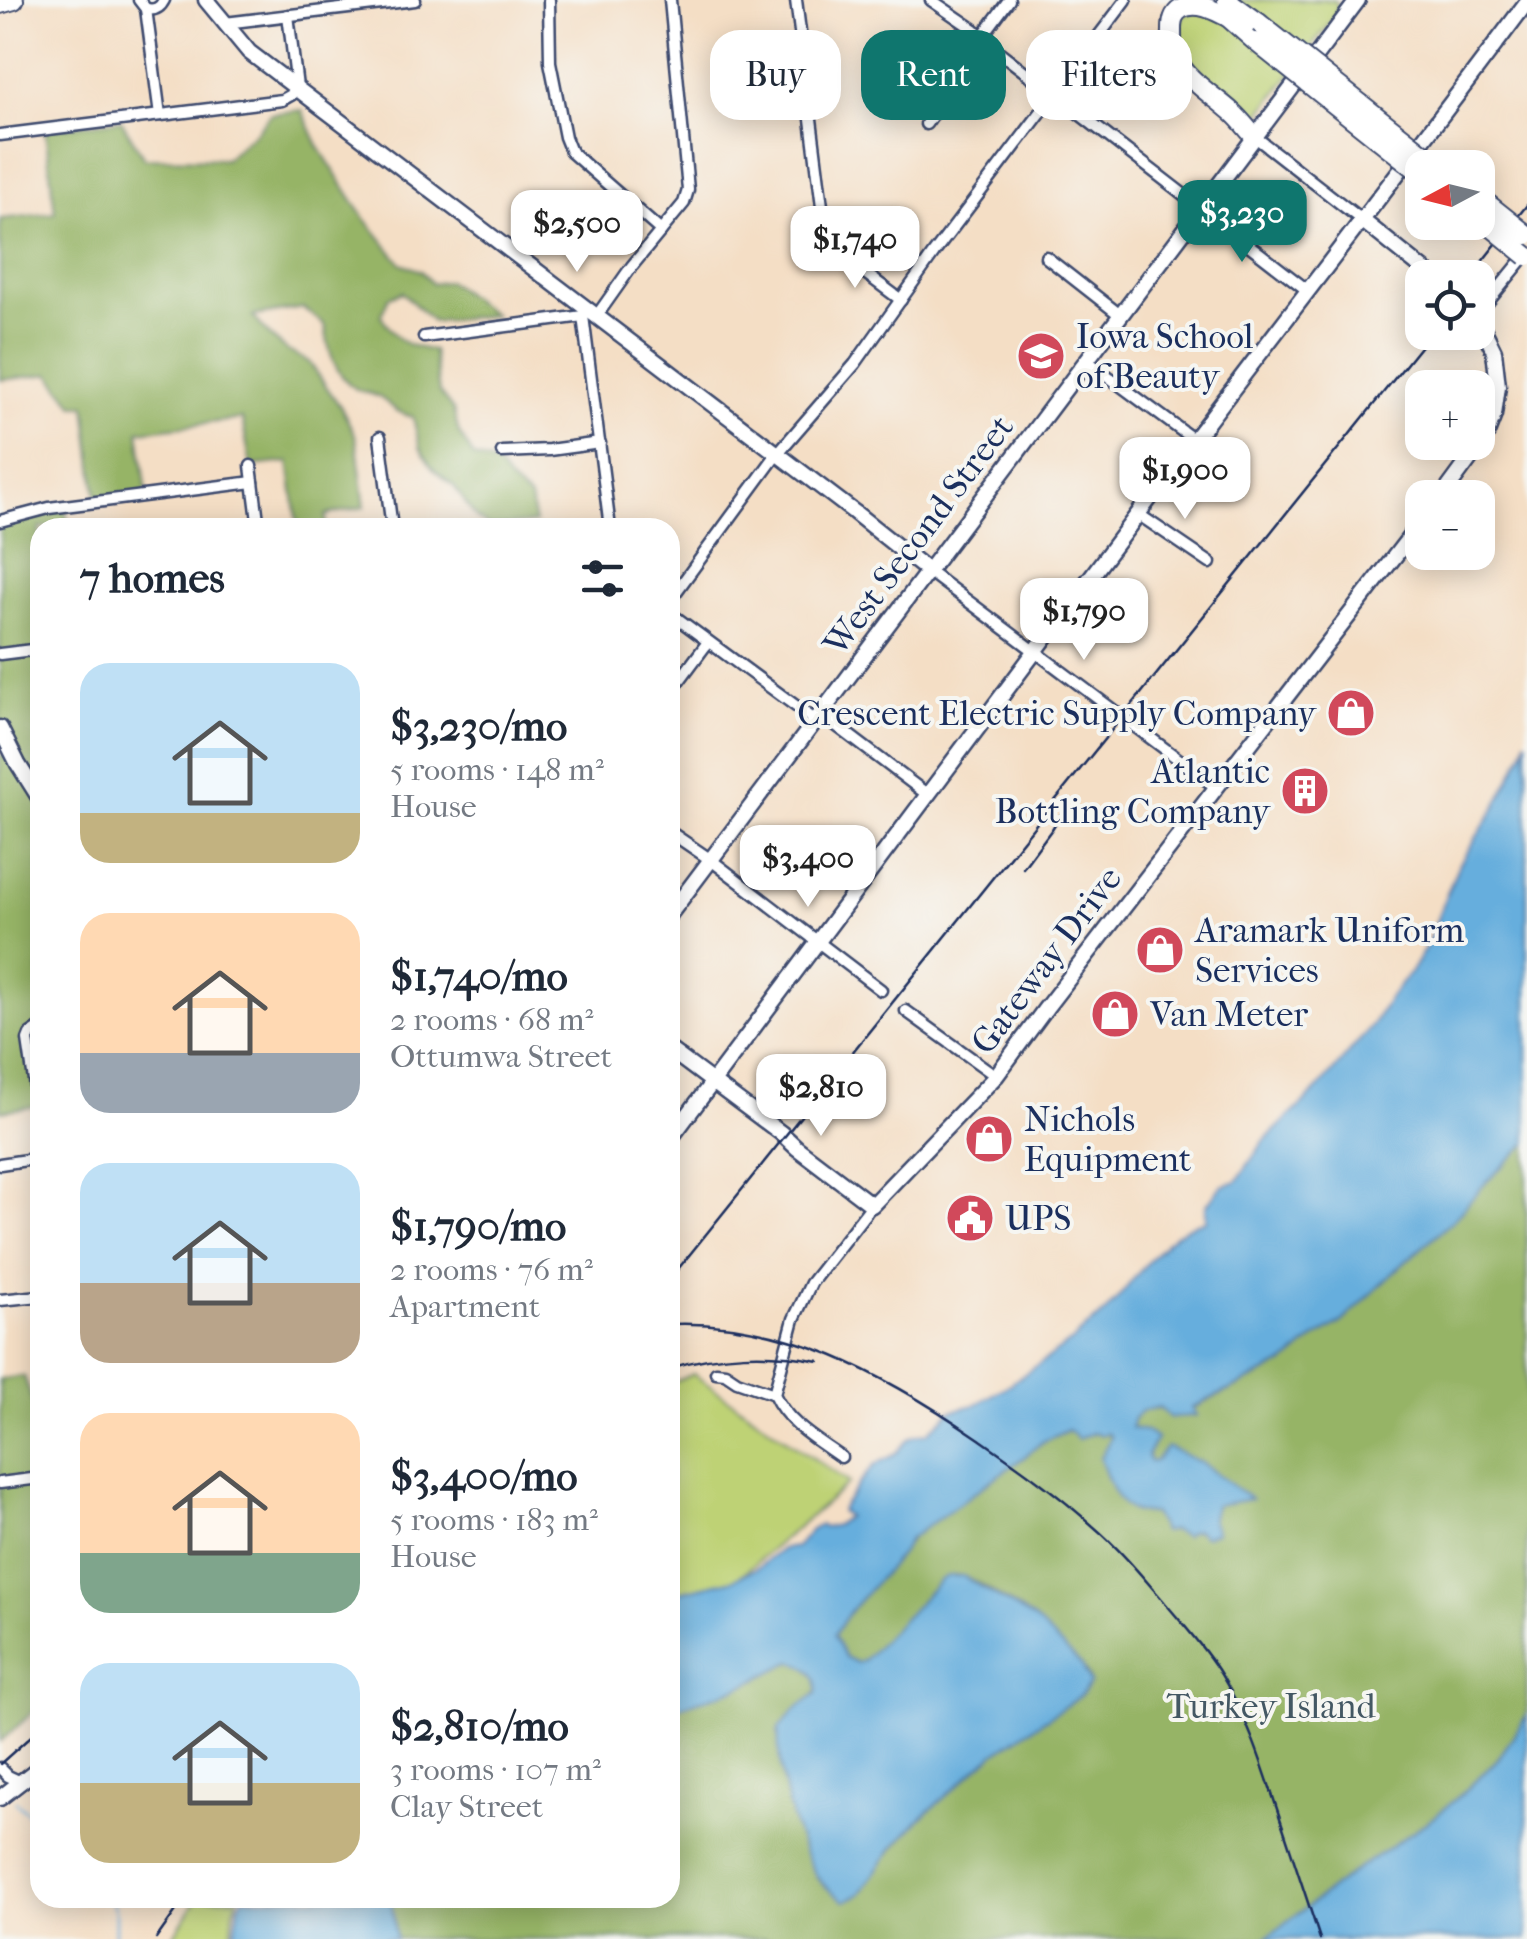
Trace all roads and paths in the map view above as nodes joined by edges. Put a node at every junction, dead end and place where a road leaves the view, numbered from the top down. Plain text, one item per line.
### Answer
1 (14, 0) edge
2 (164, 0) edge
3 (206, 0) edge
4 (415, 0) edge
5 (549, 0) edge
6 (670, 0) edge
7 (796, 0) edge
8 (931, 0) edge
9 (1009, 0) edge
10 (1126, 0) edge
11 (1165, 0) edge
12 (1205, 0) edge
13 (1227, 0) edge
14 (1352, 2) edge
15 (0, 4) edge
16 (143, 5) edge
17 (1522, 6) edge
18 (288, 16) junction
19 (1231, 19) junction
20 (225, 23) junction
21 (975, 30) edge
22 (987, 30) edge
23 (1103, 30) edge
24 (1258, 33) junction
25 (1006, 57) edge
26 (1306, 71) junction
27 (1026, 72) edge
28 (297, 88) junction
29 (160, 115) junction
30 (929, 120) edge
31 (1034, 120) edge
32 (1087, 120) edge
33 (926, 124) dead end
34 (0, 134) edge
35 (1254, 136) junction
36 (1408, 150) edge
37 (1416, 150) edge
38 (1417, 150) edge
39 (1405, 159) edge
40 (1405, 165) edge
41 (1200, 208) junction
42 (1495, 210) edge
43 (1495, 218) edge
44 (1498, 220) dead end
45 (1363, 221) junction
46 (1495, 230) edge
47 (660, 231) junction
48 (1527, 235) edge
49 (1527, 255) edge
50 (1046, 257) dead end
51 (1412, 260) edge
52 (1308, 290) junction
53 (1495, 295) edge
54 (902, 300) junction
55 (588, 314) junction
56 (1120, 315) junction
57 (424, 337) dead end
58 (1494, 350) edge
59 (1086, 360) junction
60 (380, 437) dead end
61 (1194, 440) junction
62 (600, 443) junction
63 (502, 452) dead end
64 (777, 454) junction
65 (251, 466) dead end
66 (1454, 480) edge
67 (252, 482) junction
68 (1138, 514) junction
69 (257, 518) edge
70 (391, 518) edge
71 (609, 518) edge
72 (0, 520) edge
73 (1405, 543) edge
74 (1210, 564) dead end
75 (928, 571) junction
76 (680, 586) edge
77 (680, 621) edge
78 (708, 642) junction
79 (30, 650) edge
80 (1035, 650) junction
81 (0, 654) edge
82 (680, 680) edge
83 (818, 718) junction
84 (0, 728) edge
85 (30, 783) edge
86 (1216, 788) junction
87 (928, 795) junction
88 (680, 839) edge
89 (711, 860) junction
90 (680, 901) edge
91 (818, 942) junction
92 (882, 990) dead end
93 (906, 1011) dead end
94 (680, 1058) edge
95 (996, 1076) junction
96 (712, 1082) junction
97 (680, 1125) edge
98 (30, 1160) edge
99 (0, 1164) edge
100 (872, 1205) junction
101 (30, 1297) edge
102 (0, 1300) edge
103 (716, 1372) dead end
104 (774, 1394) junction
105 (840, 1457) dead end
106 (30, 1479) edge
107 (0, 1483) edge
108 (0, 1768) edge
109 (30, 1775) edge
110 (21, 1782) junction
111 (0, 1798) edge

1 - 15 highway
2 - 16 street
3 - 20 main road
4 - 18 street
5 - 47 street
6 - 47 street
7 - 54 street
8 - 21 street
9 - 22 street
10 - 23 street
11 - 35 highway
12 - 19 highway
13 - 24 highway
14 - 26 main road, West Second Street
16 - 29 street
17 - 37 main road
18 - 20 street
18 - 28 street
19 - 24 highway
19 - 35 highway
20 - 28 main road
24 - 38 highway, bridge
24 - 39 highway, bridge
25 - 27 street
26 - 35 main road, West Second Street
26 - 36 street
28 - 29 street
28 - 55 main road
29 - 34 street
30 - 33 street
31 - 54 street
32 - 41 street
35 - 41 main road, West Second Street
35 - 45 street
40 - 45 main road
41 - 52 street
41 - 56 main road, West Second Street
42 - 48 highway, bridge
43 - 44 street
45 - 51 main road
45 - 52 main road
46 - 49 highway, bridge
47 - 55 street
49 - 53 street
50 - 56 street
52 - 61 main road
54 - 64 street
55 - 57 street
55 - 62 street
55 - 64 main road
56 - 59 main road, West Second Street
58 - 66 main road
59 - 61 street
59 - 75 main road, West Second Street
60 - 70 street
61 - 68 main road
62 - 63 street
62 - 71 street
64 - 75 main road
64 - 76 street
65 - 67 street
67 - 69 street
67 - 72 street
68 - 74 street
68 - 80 main road
73 - 86 main road, Gateway Drive
75 - 80 street
75 - 83 main road, West Second Street
77 - 78 street
78 - 82 street
78 - 83 street
79 - 81 street
80 - 86 street
80 - 87 main road
83 - 87 street
83 - 89 main road, West Second Street
84 - 85 main road
86 - 95 main road, Gateway Drive
87 - 91 main road
88 - 89 street
89 - 90 main road, West Second Street
89 - 91 street
91 - 92 street
91 - 96 main road
93 - 95 street
94 - 96 main road
95 - 100 main road, Gateway Drive
96 - 97 main road
96 - 100 main road
98 - 99 street
100 - 104 street, Gateway Drive
101 - 102 street
103 - 104 street
104 - 105 street
106 - 107 street
108 - 110 street
109 - 110 main road
110 - 111 main road

